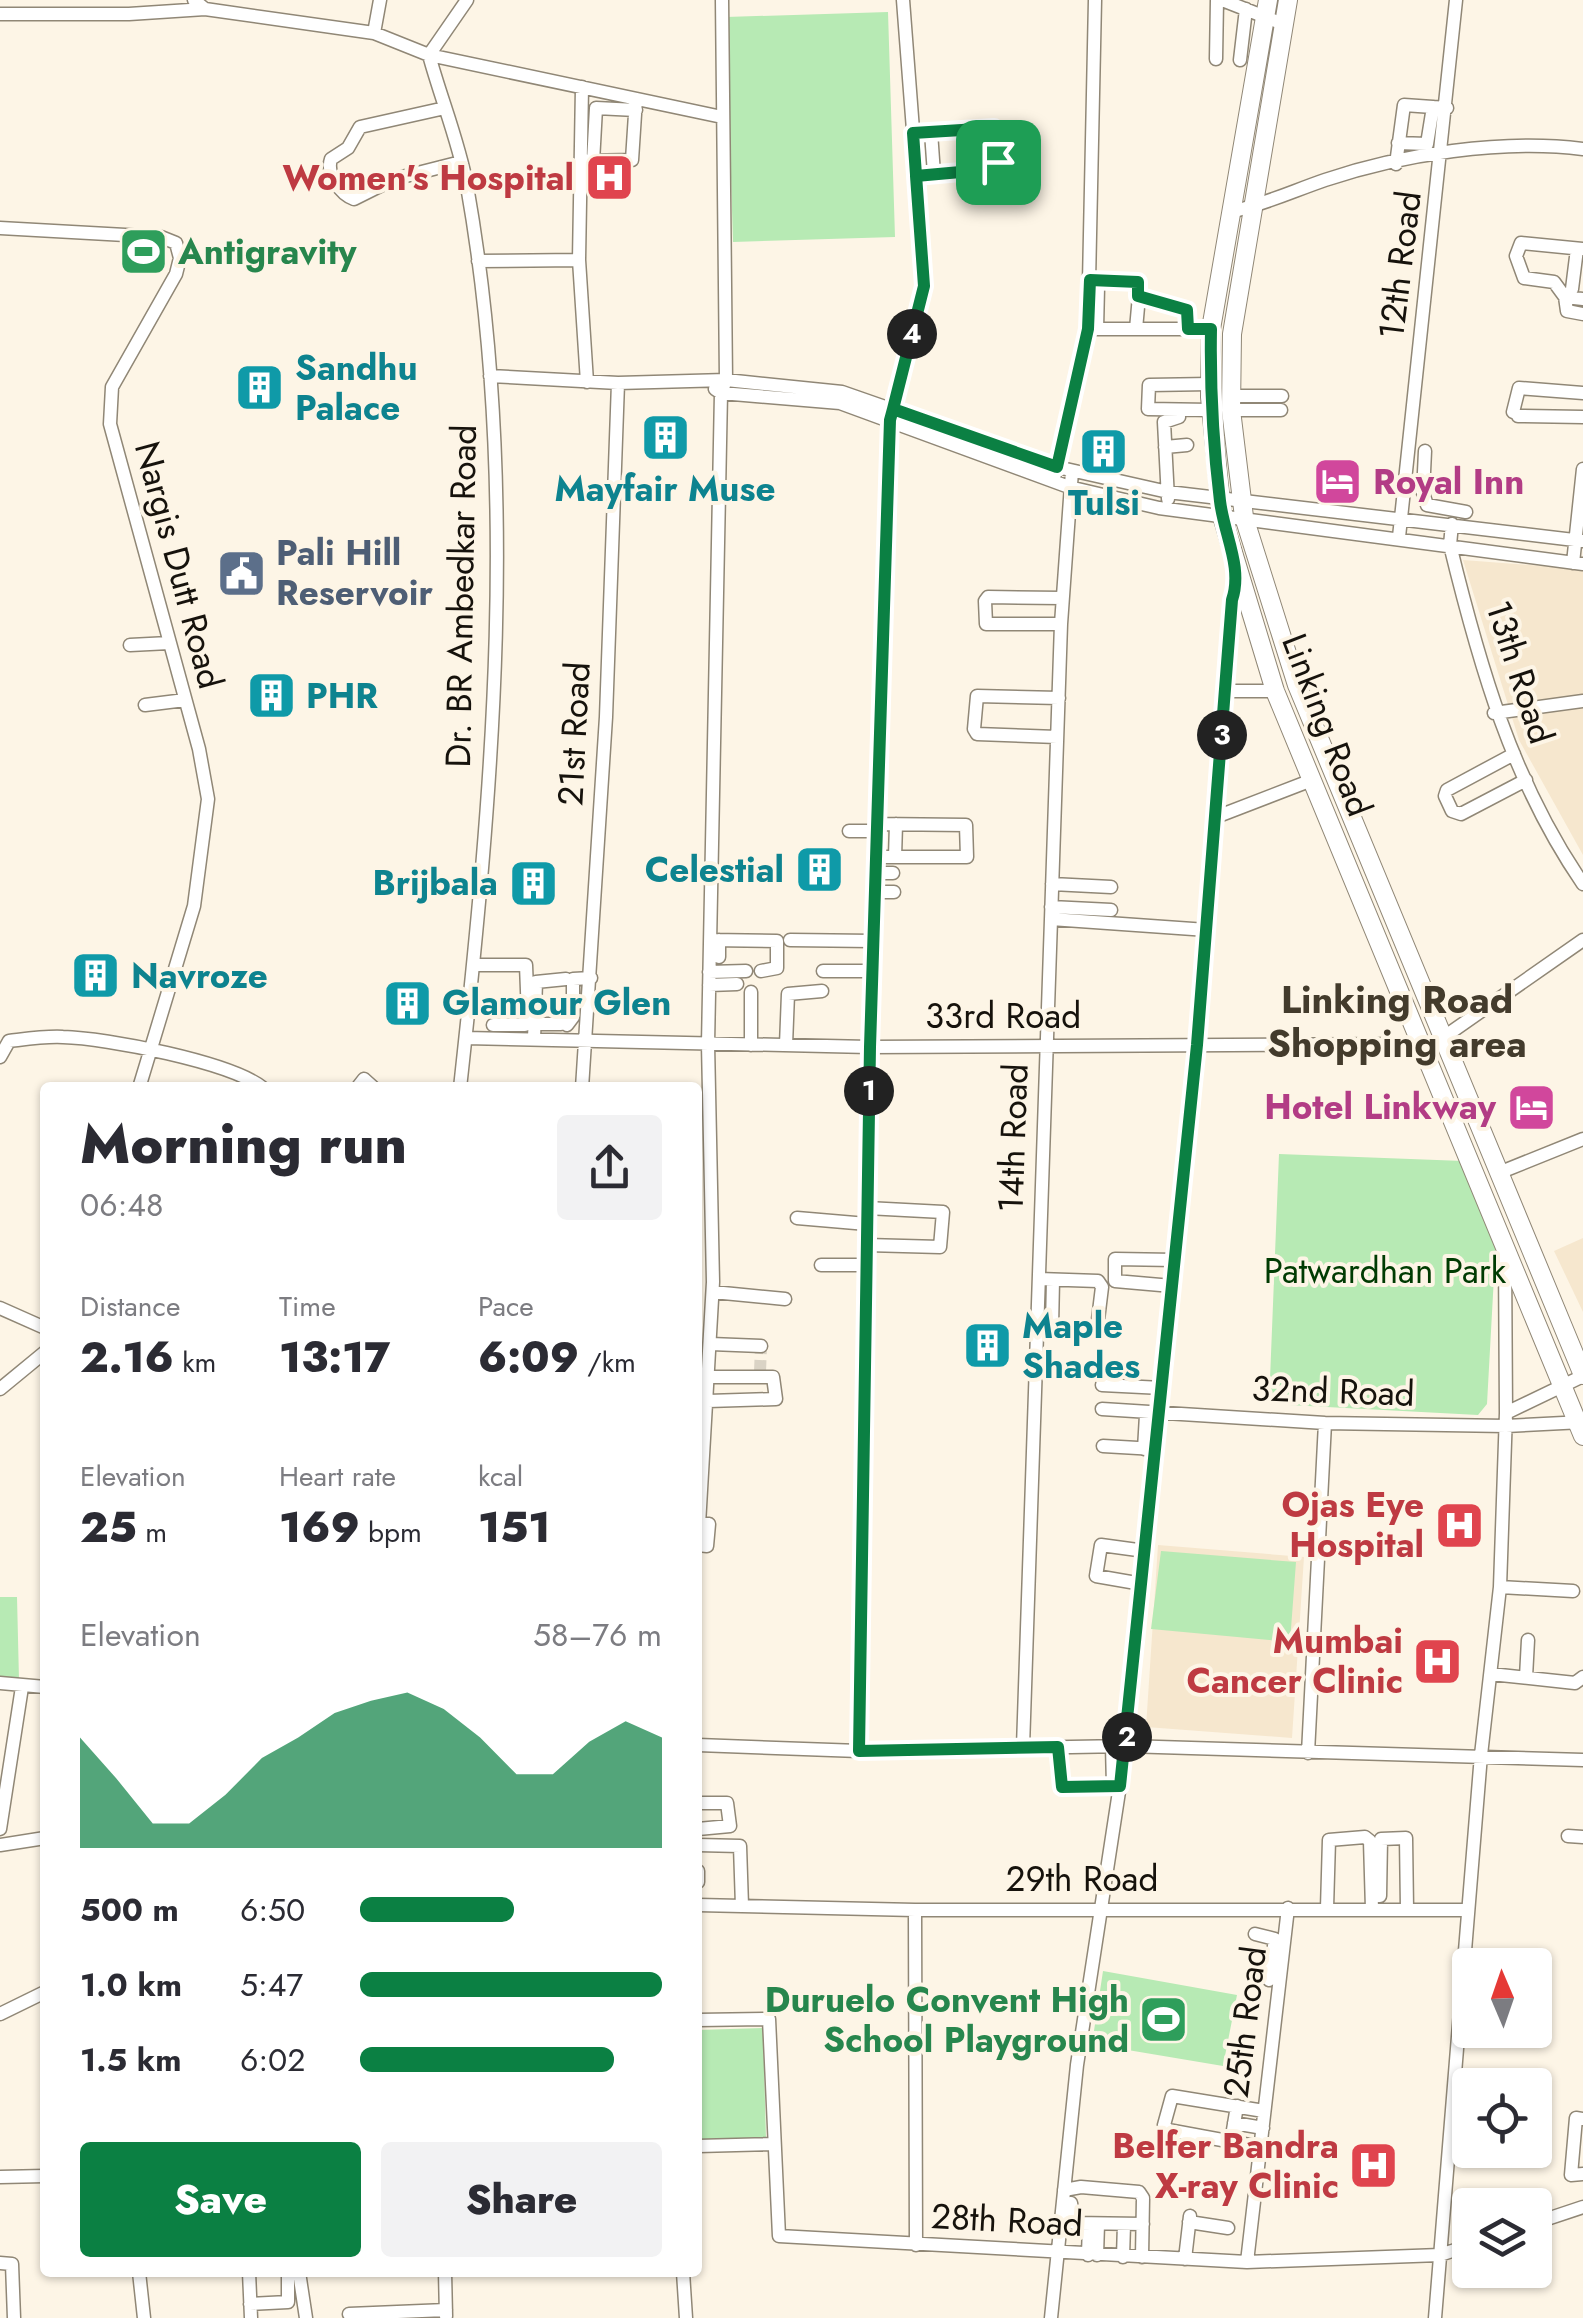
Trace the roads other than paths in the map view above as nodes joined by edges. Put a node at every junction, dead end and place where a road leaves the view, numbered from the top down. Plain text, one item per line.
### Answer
1 (380, 0) edge
2 (467, 0) edge
3 (722, 0) edge
4 (903, 0) edge
5 (1095, 0) edge
6 (1220, 0) edge
7 (1288, 0) edge
8 (1456, 0) edge
9 (199, 5) edge
10 (4, 9) edge
11 (1246, 9) junction
12 (1272, 14) edge
13 (1217, 24) junction
14 (1240, 32) junction
15 (374, 33) junction
16 (1261, 40) junction
17 (429, 55) junction
18 (1216, 59) dead end
19 (1240, 60) dead end
20 (582, 87) junction
21 (636, 104) junction
22 (445, 108) junction
23 (1440, 108) junction
24 (722, 116) junction
25 (931, 132) junction
26 (913, 133) junction
27 (1398, 143) junction
28 (1583, 149) edge
29 (1443, 154) junction
30 (461, 162) junction
31 (587, 162) junction
32 (1396, 164) junction
33 (934, 174) junction
34 (916, 176) junction
35 (1253, 207) junction
36 (1230, 212) junction
37 (0, 228) edge
38 (579, 260) junction
39 (478, 262) junction
40 (1576, 274) edge
41 (1094, 280) junction
42 (1138, 296) junction
43 (1583, 314) edge
44 (1188, 323) junction
45 (1212, 323) junction
46 (1093, 329) junction
47 (1136, 329) junction
48 (490, 376) junction
49 (587, 382) junction
50 (618, 382) junction
51 (1210, 384) junction
52 (724, 387) junction
53 (1580, 393) edge
54 (1232, 403) junction
55 (1281, 403) dead end
56 (1212, 412) junction
57 (892, 414) junction
58 (1579, 414) edge
59 (1187, 445) dead end
60 (1165, 448) junction
61 (1409, 451) junction
62 (1057, 467) junction
63 (1583, 469) edge
64 (1072, 472) junction
65 (1052, 482) junction
66 (1069, 487) junction
67 (1168, 492) junction
68 (1221, 508) junction
69 (1242, 508) junction
70 (1168, 509) junction
71 (1427, 510) junction
72 (1462, 516) junction
73 (1404, 518) junction
74 (1399, 537) junction
75 (1579, 541) edge
76 (1450, 544) junction
77 (1578, 563) edge
78 (1238, 581) junction
79 (1046, 610) dead end
80 (1062, 611) junction
81 (169, 643) junction
82 (130, 645) dead end
83 (1297, 685) junction
84 (1226, 691) junction
85 (1275, 692) junction
86 (185, 700) junction
87 (1583, 701) edge
88 (145, 704) dead end
89 (1054, 712) junction
90 (1494, 712) junction
91 (1058, 738) junction
92 (1514, 754) junction
93 (1312, 780) junction
94 (1526, 780) junction
95 (1216, 817) junction
96 (896, 824) junction
97 (877, 828) junction
98 (848, 831) dead end
99 (876, 857) junction
100 (896, 857) junction
101 (875, 874) junction
102 (1052, 884) junction
103 (1583, 884) edge
104 (1112, 887) dead end
105 (874, 892) junction
106 (1111, 910) dead end
107 (1051, 913) junction
108 (1207, 930) junction
109 (715, 940) junction
110 (790, 940) dead end
111 (1583, 940) edge
112 (873, 941) junction
113 (719, 957) dead end
114 (474, 965) junction
115 (872, 970) junction
116 (746, 971) dead end
117 (761, 971) dead end
118 (823, 971) dead end
119 (591, 978) junction
120 (709, 978) junction
121 (566, 979) dead end
122 (736, 984) dead end
123 (822, 991) dead end
124 (751, 992) dead end
125 (493, 1025) dead end
126 (529, 1028) junction
127 (1444, 1037) junction
128 (466, 1038) junction
129 (588, 1040) junction
130 (708, 1044) junction
131 (751, 1044) junction
132 (1421, 1044) junction
133 (1197, 1045) junction
134 (786, 1046) junction
135 (1046, 1046) junction
136 (870, 1047) junction
137 (147, 1050) junction
138 (0, 1057) edge
139 (140, 1082) edge
140 (252, 1082) edge
141 (461, 1082) edge
142 (583, 1082) edge
143 (1583, 1139) edge
144 (1501, 1172) junction
145 (867, 1208) junction
146 (797, 1218) dead end
147 (867, 1224) junction
148 (866, 1245) junction
149 (1505, 1248) junction
150 (713, 1255) junction
151 (702, 1256) edge
152 (1170, 1259) junction
153 (820, 1265) dead end
154 (866, 1265) junction
155 (1046, 1279) junction
156 (1168, 1286) junction
157 (712, 1292) junction
158 (785, 1299) dead end
159 (0, 1308) edge
160 (40, 1326) edge
161 (1037, 1327) junction
162 (1052, 1327) junction
163 (714, 1344) junction
164 (761, 1346) dead end
165 (40, 1356) edge
166 (760, 1372) dead end
167 (713, 1375) junction
168 (1583, 1376) edge
169 (1102, 1385) dead end
170 (1162, 1388) junction
171 (1562, 1388) junction
172 (0, 1389) edge
173 (713, 1401) junction
174 (1104, 1411) dead end
175 (1154, 1415) junction
176 (1506, 1420) junction
177 (1325, 1423) junction
178 (1581, 1427) edge
179 (1103, 1446) dead end
180 (1150, 1449) junction
181 (702, 1478) edge
182 (1500, 1588) junction
183 (1573, 1591) dead end
184 (1528, 1640) dead end
185 (1492, 1674) junction
186 (1583, 1676) edge
187 (1526, 1677) junction
188 (0, 1683) edge
189 (22, 1687) junction
190 (40, 1687) edge
191 (702, 1745) edge
192 (1023, 1747) junction
193 (1117, 1748) junction
194 (1058, 1749) junction
195 (859, 1751) junction
196 (1308, 1754) junction
197 (1481, 1755) junction
198 (1583, 1760) edge
199 (1116, 1786) junction
200 (702, 1803) edge
201 (0, 1829) edge
202 (702, 1830) edge
203 (40, 1839) edge
204 (0, 1845) edge
205 (702, 1845) edge
206 (702, 1905) edge
207 (742, 1906) junction
208 (1260, 1908) junction
209 (1288, 1908) junction
210 (1328, 1908) junction
211 (1101, 1909) junction
212 (1376, 1909) junction
213 (915, 1910) junction
214 (1408, 1910) junction
215 (1468, 1910) junction
216 (1274, 1975) junction
217 (40, 1994) edge
218 (0, 2014) edge
219 (702, 2020) edge
220 (1237, 2106) junction
221 (1264, 2111) junction
222 (1583, 2119) edge
223 (1234, 2123) junction
224 (1262, 2128) junction
225 (1231, 2142) junction
226 (773, 2144) junction
227 (702, 2146) edge
228 (1255, 2156) junction
229 (1583, 2174) edge
230 (0, 2176) edge
231 (40, 2176) edge
232 (1068, 2190) junction
233 (1583, 2207) edge
234 (1552, 2217) edge
235 (1093, 2224) junction
236 (1130, 2224) junction
237 (1228, 2228) dead end
238 (916, 2245) junction
239 (1452, 2251) edge
240 (1058, 2254) junction
241 (1092, 2255) junction
242 (1440, 2255) junction
243 (1129, 2257) junction
244 (1186, 2259) junction
245 (0, 2262) edge
246 (1247, 2262) junction
247 (140, 2277) edge
248 (249, 2277) edge
249 (288, 2277) edge
250 (300, 2277) edge
251 (446, 2277) edge
252 (683, 2277) edge
253 (251, 2311) edge
254 (349, 2314) dead end
255 (446, 2314) edge
256 (14, 2318) edge
257 (144, 2318) edge
258 (306, 2318) edge
259 (686, 2318) edge
260 (1050, 2318) edge
261 (1435, 2318) edge

1 - 15 street
2 - 17 street
3 - 24 street
4 - 26 street
5 - 41 street
6 - 11 street
6 - 13 street
7 - 12 main road, Linking Road
8 - 23 street, 12th Road
9 - 10 street
9 - 15 street
11 - 12 street
11 - 14 street
12 - 16 main road, Linking Road
12 - 35 main road, Linking Road
13 - 14 street
13 - 18 street
14 - 16 street
14 - 19 street
15 - 17 street
16 - 36 main road, Linking Road
17 - 20 street
17 - 22 street, Dr. BR Ambedkar Road
20 - 21 street
20 - 31 street
21 - 24 street
21 - 31 street
21 - 31 street
22 - 30 street, Dr. BR Ambedkar Road
22 - 30 street
23 - 27 street
23 - 27 street
23 - 29 street, 12th Road
24 - 52 street
25 - 26 street
25 - 33 street
25 - 33 street
26 - 34 street
27 - 32 street
28 - 29 street
29 - 32 street
29 - 61 street, 12th Road
30 - 39 street, Dr. BR Ambedkar Road
31 - 38 street
32 - 35 street
33 - 34 street
34 - 57 street
35 - 36 street
35 - 54 main road, Linking Road
36 - 45 main road, Linking Road
37 - 81 street, Nargis Dutt Road
38 - 39 street
38 - 49 street
39 - 48 street, Dr. BR Ambedkar Road
40 - 43 street
41 - 42 street
41 - 46 street
42 - 44 street
42 - 47 street
44 - 45 street
44 - 47 street
45 - 51 main road, Linking Road
46 - 47 street
46 - 62 street
48 - 49 street
48 - 114 street, Dr. BR Ambedkar Road
49 - 50 street
50 - 52 street
50 - 119 street, 21st Road
51 - 56 main road, Linking Road
51 - 56 street
52 - 57 street
52 - 109 street
53 - 58 street
53 - 58 street
54 - 55 street
54 - 69 main road, Linking Road
56 - 60 street
56 - 68 main road, Linking Road
57 - 62 street
57 - 65 street
57 - 97 street
59 - 60 street
60 - 67 street
61 - 71 street
61 - 73 street, 12th Road
62 - 64 street
62 - 65 street
63 - 75 street
64 - 66 street, 14th Road
64 - 67 street
65 - 66 street
66 - 70 street
66 - 80 street, 14th Road
67 - 68 street
67 - 70 street
68 - 69 street
68 - 70 street
68 - 78 main road, Linking Road
69 - 73 street
69 - 74 street
69 - 83 main road, Linking Road
71 - 72 street
71 - 73 street
71 - 73 street
72 - 75 street
72 - 76 street, 13th Road
73 - 74 street, 12th Road
74 - 76 street
75 - 77 street
76 - 77 street
76 - 90 street, 13th Road
78 - 84 street
78 - 85 main road, Linking Road
79 - 80 street
80 - 80 street
80 - 89 street, 14th Road
81 - 82 street
81 - 86 street, Nargis Dutt Road
83 - 85 main road
83 - 127 main road, Linking Road
84 - 85 street
84 - 95 street
85 - 93 main road, Linking Road
86 - 88 street
86 - 137 street, Nargis Dutt Road
87 - 90 street
89 - 91 street, 14th Road
89 - 91 street
90 - 92 street, 13th Road
91 - 102 street, 14th Road
92 - 94 street, 13th Road
92 - 94 street
93 - 95 street
93 - 132 main road, Linking Road
94 - 103 street, 13th Road
95 - 108 street
96 - 97 street
96 - 100 street
96 - 100 street
97 - 98 street
97 - 99 street
99 - 100 street
99 - 101 street
101 - 105 street
101 - 105 street
102 - 104 street
102 - 107 street, 14th Road
105 - 112 street
106 - 107 street
107 - 108 street
107 - 135 street, 14th Road
108 - 133 street
109 - 113 street
109 - 117 street
109 - 120 street
110 - 112 street
111 - 127 street
112 - 115 street
114 - 126 street
114 - 128 street, Dr. BR Ambedkar Road
115 - 118 street
115 - 136 street
116 - 120 street
119 - 126 street
119 - 129 street, 21st Road
120 - 122 street
120 - 130 street
121 - 126 street
123 - 134 street
124 - 131 street
125 - 126 street
126 - 128 street, 33rd Road
126 - 129 street, 33rd Road
127 - 144 main road, Linking Road
128 - 141 street, Dr. BR Ambedkar Road
129 - 130 street, 33rd Road
129 - 142 street, 21st Road
130 - 131 street, 33rd Road
130 - 150 street
131 - 134 street, 33rd Road
132 - 133 street, 33rd Road
132 - 149 main road, Linking Road
133 - 135 street, 33rd Road
133 - 152 street
134 - 136 street, 33rd Road
135 - 136 street, 33rd Road
135 - 155 street, 14th Road
136 - 145 street
137 - 138 street
137 - 139 street, Nargis Dutt Road
137 - 140 street
143 - 144 street
144 - 168 main road, Linking Road
145 - 147 street
145 - 148 street
146 - 147 street
147 - 148 street
148 - 154 street
149 - 171 main road, Linking Road
149 - 176 street
150 - 151 street
150 - 157 street
152 - 156 street
152 - 156 street
153 - 154 street
154 - 195 street
155 - 161 street, 14th Road
155 - 162 street
155 - 162 street
156 - 170 street
157 - 158 street
157 - 163 street
159 - 160 street
161 - 162 street
161 - 192 street, 14th Road
163 - 164 street
163 - 167 street
165 - 172 street
166 - 167 street
167 - 173 street
167 - 173 street
168 - 171 street
169 - 170 street
170 - 175 street
171 - 176 street
171 - 178 main road, Linking Road
173 - 181 street
174 - 175 street, 32nd Road
175 - 177 street, 32nd Road
175 - 180 street
176 - 177 street, 32nd Road
176 - 178 street, 32nd Road
176 - 182 street
177 - 196 street
179 - 180 street
180 - 193 street
182 - 183 street
182 - 185 street
184 - 187 street
185 - 187 street
185 - 197 street
186 - 187 street
188 - 189 street
189 - 190 street
189 - 201 street
191 - 195 street
192 - 194 street
192 - 195 street
193 - 194 street
193 - 196 street
193 - 199 street
194 - 199 street
196 - 197 street
197 - 198 street
197 - 215 street
199 - 211 street
200 - 202 street
203 - 204 street
205 - 207 street
206 - 207 street, 29th Road
207 - 213 street, 29th Road
208 - 209 street, 29th Road
208 - 211 street, 29th Road
208 - 216 street
209 - 210 street, 29th Road
209 - 216 street, 25th Road
210 - 212 street, 29th Road
210 - 212 street
211 - 213 street, 29th Road
211 - 232 street
212 - 214 street, 29th Road
212 - 214 street
213 - 238 street
214 - 215 street, 29th Road
215 - 242 street
216 - 221 street, 25th Road
217 - 218 street
219 - 226 street
220 - 221 street
220 - 223 street
220 - 225 street
221 - 224 street, 25th Road
222 - 229 street
223 - 224 street
223 - 225 street
224 - 228 street, 25th Road
225 - 228 street
226 - 227 street
226 - 238 street, 28th Road
228 - 246 street, 25th Road
230 - 231 street
232 - 235 street
232 - 236 street
232 - 240 street
233 - 234 street
235 - 236 street
235 - 241 street
236 - 243 street
236 - 243 street
237 - 244 street
238 - 240 street, 28th Road
239 - 242 street, 28th Road
240 - 241 street, 28th Road
240 - 260 street
241 - 243 street, 28th Road
242 - 246 street, 28th Road
242 - 261 street
243 - 244 street, 28th Road
244 - 246 street, 28th Road
245 - 256 street
247 - 257 street
248 - 253 street
249 - 253 street
250 - 258 street
251 - 255 street
252 - 259 street
254 - 255 street

